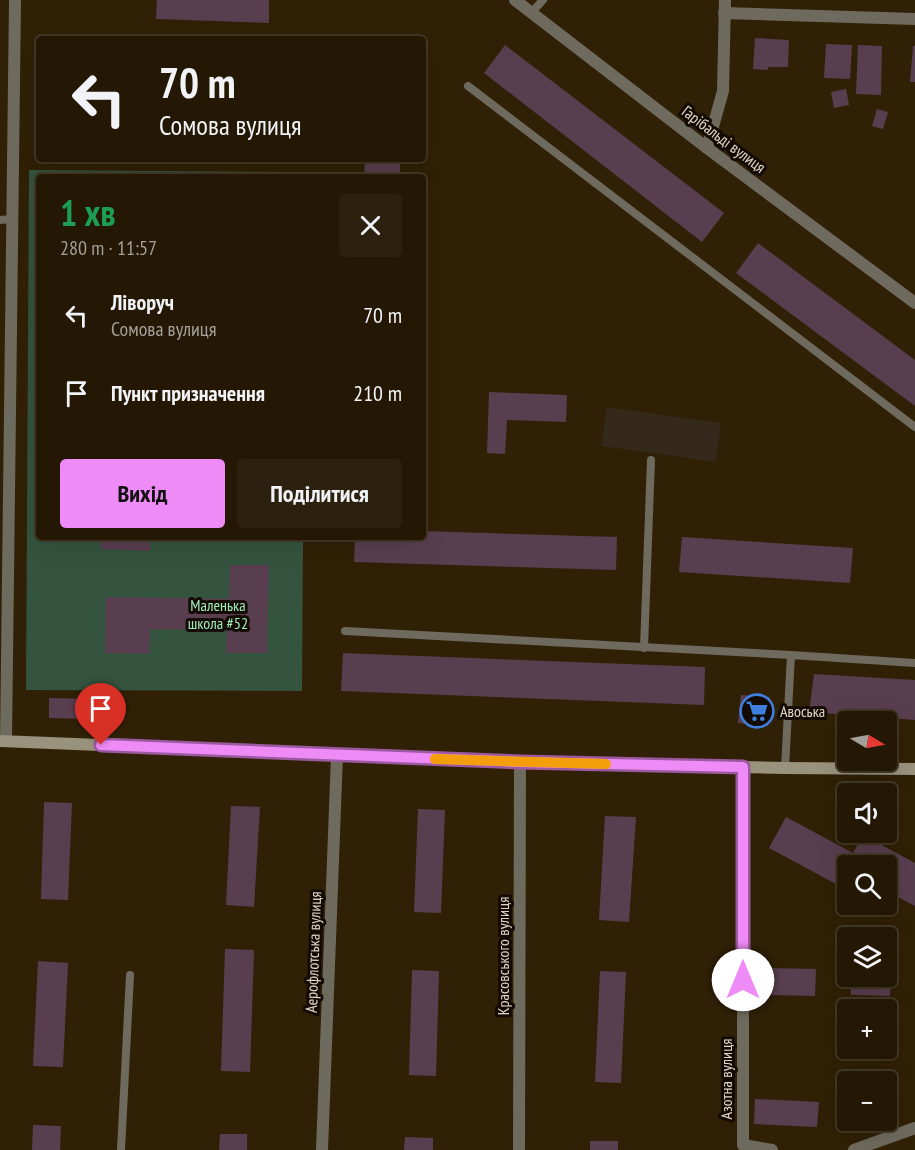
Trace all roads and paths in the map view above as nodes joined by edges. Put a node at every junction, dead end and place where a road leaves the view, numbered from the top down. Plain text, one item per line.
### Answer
1 (15, 0) edge
2 (515, 0) edge
3 (543, 0) edge
4 (725, 0) edge
5 (532, 12) junction
6 (724, 13) junction
7 (915, 19) edge
8 (468, 86) dead end
9 (707, 148) junction
10 (6, 220) edge
11 (915, 303) edge
12 (5, 416) edge
13 (915, 428) edge
14 (651, 460) dead end
15 (345, 631) dead end
16 (644, 648) junction
17 (791, 655) junction
18 (915, 663) edge
19 (3, 741) edge
20 (337, 755) junction
21 (520, 762) junction
22 (743, 767) junction
23 (785, 768) junction
24 (915, 769) edge
25 (130, 975) dead end
26 (915, 1128) edge
27 (121, 1150) edge
28 (322, 1150) edge
29 (519, 1150) edge
30 (772, 1150) edge
31 (854, 1150) edge

1 - 10 street
2 - 5 street, Гарібальді вулиця
3 - 5 lane
4 - 6 street
5 - 9 street, Гарібальді вулиця
6 - 7 street
6 - 9 street
8 - 13 lane
9 - 11 street, Гарібальді вулиця
10 - 12 street
12 - 19 street
14 - 16 lane
15 - 16 lane
16 - 17 lane
17 - 18 lane
17 - 23 lane
19 - 20 main road
20 - 21 main road
20 - 28 street, Аерофлотська вулиця
21 - 22 main road
21 - 29 street, Красовського вулиця
22 - 23 main road
22 - 30 street, Азотна вулиця
23 - 24 main road
25 - 27 lane
26 - 31 street

